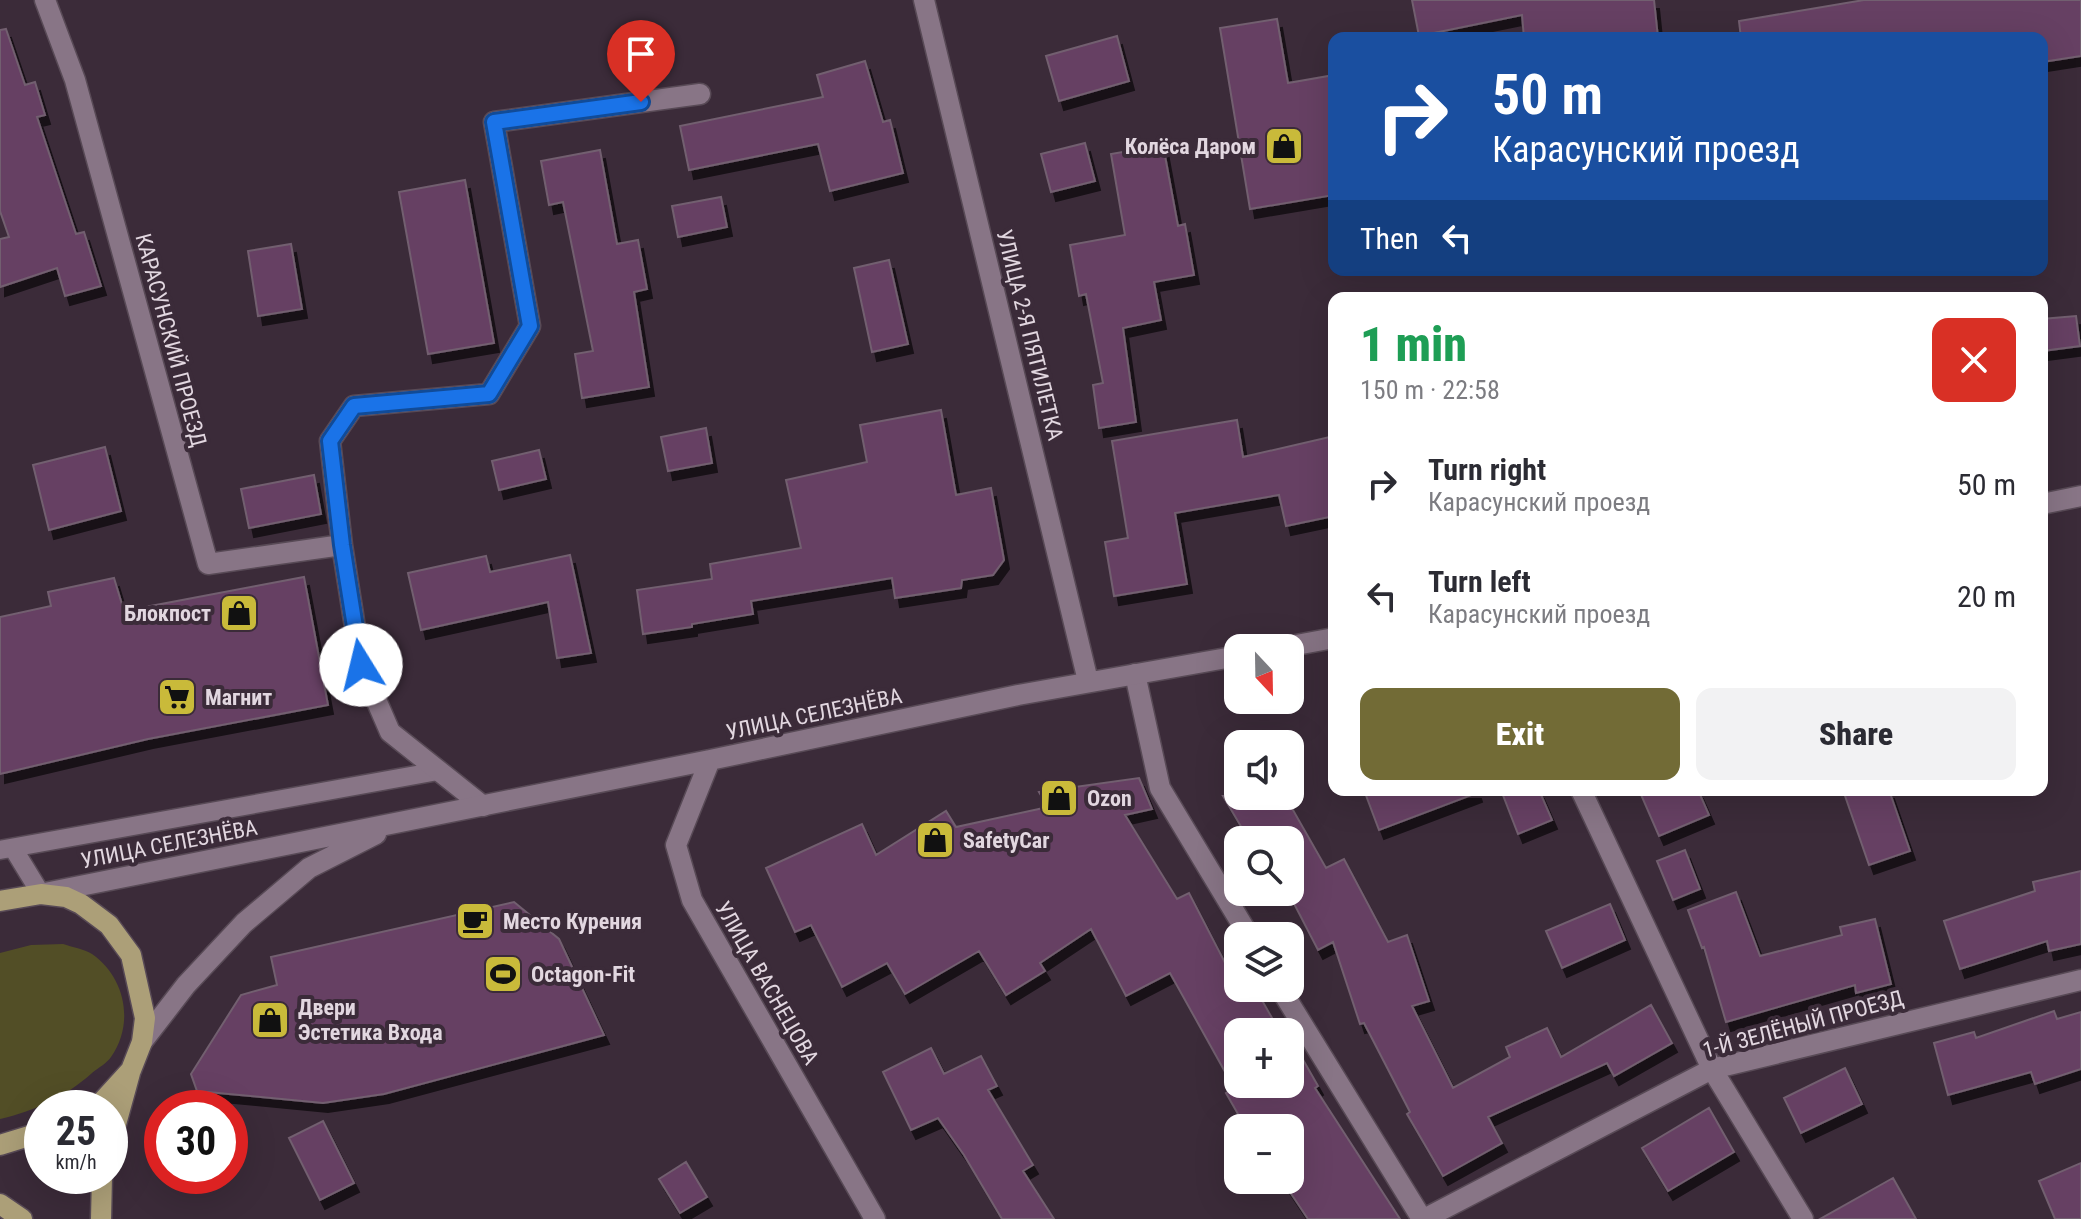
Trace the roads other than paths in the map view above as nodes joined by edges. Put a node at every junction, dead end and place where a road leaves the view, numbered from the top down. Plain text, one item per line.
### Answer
1 (45, 0) edge
2 (924, 0) edge
3 (700, 94) dead end
4 (2081, 496) edge
5 (2048, 503) edge
6 (342, 545) junction
7 (1328, 639) edge
8 (1304, 644) edge
9 (1224, 658) edge
10 (1135, 674) junction
11 (1088, 681) junction
12 (710, 760) junction
13 (438, 771) junction
14 (1584, 796) edge
15 (483, 806) junction
16 (401, 822) junction
17 (6, 849) edge
18 (41, 894) junction
19 (0, 901) edge
20 (1241, 922) edge
21 (2081, 980) edge
22 (1289, 1002) edge
23 (142, 1042) junction
24 (1712, 1069) junction
25 (131, 1070) junction
26 (113, 1090) edge
27 (125, 1090) edge
28 (24, 1138) edge
29 (0, 1145) edge
30 (102, 1194) edge
31 (0, 1204) edge
32 (22, 1219) edge
33 (101, 1219) edge
34 (875, 1219) edge
35 (1423, 1219) edge
36 (1803, 1219) edge

1 - 6 street, КАРАСУНСКИЙ ПРОЕЗД
2 - 11 street, УЛИЦА 2-Я ПЯТИЛЕТКА
3 - 6 street
4 - 5 street
6 - 13 street
7 - 8 street
9 - 10 street, УЛИЦА СЕЛЕЗНЁВА
10 - 11 street, УЛИЦА СЕЛЕЗНЁВА
10 - 20 street
11 - 12 street, УЛИЦА СЕЛЕЗНЁВА
12 - 15 street, УЛИЦА СЕЛЕЗНЁВА
12 - 34 street, УЛИЦА ВАСНЕЦОВА
13 - 15 street
13 - 17 lane
14 - 24 street
15 - 16 street, УЛИЦА СЕЛЕЗНЁВА
16 - 18 street, УЛИЦА СЕЛЕЗНЁВА
16 - 23 street, УЛИЦА СЕЛЕЗНЁВА
17 - 18 lane
18 - 19 main road
18 - 23 main road
21 - 24 street, 1-Й ЗЕЛЁНЫЙ ПРОЕЗД
22 - 35 street
23 - 25 main road
24 - 35 street, 1-Й ЗЕЛЁНЫЙ ПРОЕЗД
24 - 36 street
25 - 26 main road
25 - 27 main road
28 - 29 main road
30 - 33 main road
31 - 32 main road

